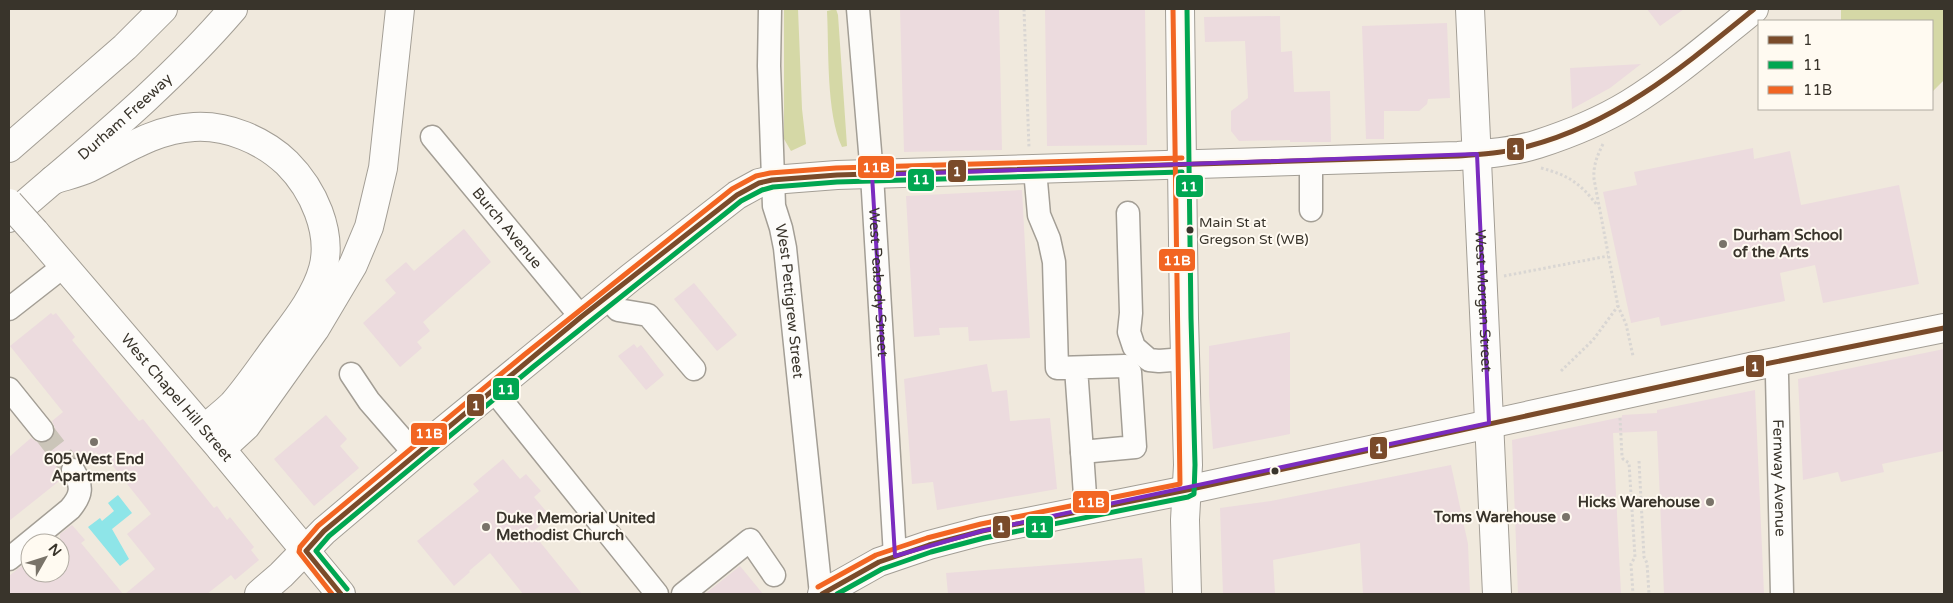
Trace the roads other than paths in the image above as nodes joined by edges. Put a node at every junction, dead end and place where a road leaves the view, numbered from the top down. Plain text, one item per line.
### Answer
1 (163, 9) edge
2 (233, 9) edge
3 (400, 9) edge
4 (770, 9) edge
5 (858, 9) edge
6 (1180, 9) edge
7 (1470, 9) edge
8 (1754, 9) edge
9 (432, 137) dead end
10 (9, 148) edge
11 (1477, 154) junction
12 (1311, 161) junction
13 (1032, 162) junction
14 (1182, 165) junction
15 (872, 175) junction
16 (53, 180) junction
17 (772, 180) junction
18 (9, 203) edge
19 (1311, 210) dead end
20 (1128, 213) dead end
21 (9, 218) edge
22 (64, 266) junction
23 (607, 297) junction
24 (9, 309) edge
25 (582, 317) junction
26 (1944, 328) edge
27 (1775, 362) junction
28 (1185, 366) junction
29 (1076, 368) junction
30 (694, 369) dead end
31 (1130, 372) junction
32 (351, 374) dead end
33 (9, 389) edge
34 (494, 391) junction
35 (1489, 423) junction
36 (42, 430) tunnel mouth
37 (213, 439) junction
38 (1082, 452) junction
39 (415, 454) junction
40 (73, 470) tunnel mouth
41 (1187, 490) junction
42 (1086, 510) junction
43 (306, 551) junction
44 (895, 556) junction
45 (9, 558) edge
46 (774, 575) dead end
47 (259, 594) edge
48 (341, 594) edge
49 (657, 594) edge
50 (682, 594) edge
51 (821, 594) edge
52 (1186, 594) edge
53 (1497, 594) edge
54 (1782, 594) edge

1 - 10 main road
2 - 16 main road, Durham Freeway
3 - 37 main road
4 - 17 street, West Pettigrew Street
5 - 15 street, West Peabody Street
6 - 14 main road
7 - 11 main road, West Morgan Street
8 - 11 main road
9 - 25 street, Burch Avenue
11 - 12 main road
11 - 35 main road, West Morgan Street
12 - 14 main road
12 - 19 street
13 - 14 main road
13 - 15 main road
13 - 29 street
14 - 28 main road
15 - 17 main road
15 - 44 street, West Peabody Street
16 - 21 main road, Durham Freeway
16 - 37 main road
17 - 23 main road
17 - 51 street, West Pettigrew Street
18 - 22 main road, West Chapel Hill Street, bridge
20 - 28 street
22 - 24 street
22 - 37 main road, West Chapel Hill Street
23 - 25 main road
23 - 30 street
25 - 34 main road
26 - 27 main road
27 - 35 main road
27 - 54 street, Fernway Avenue
28 - 31 street
28 - 41 main road
29 - 31 street
29 - 38 street
31 - 38 street
32 - 39 street
33 - 36 street
34 - 39 main road
34 - 49 street
35 - 41 main road
35 - 53 main road, West Morgan Street
37 - 43 main road, West Chapel Hill Street
38 - 42 street
39 - 43 main road
40 - 45 street
41 - 42 main road
41 - 52 main road
42 - 44 main road
43 - 47 main road
43 - 48 main road, West Chapel Hill Street
44 - 51 main road
46 - 50 street

